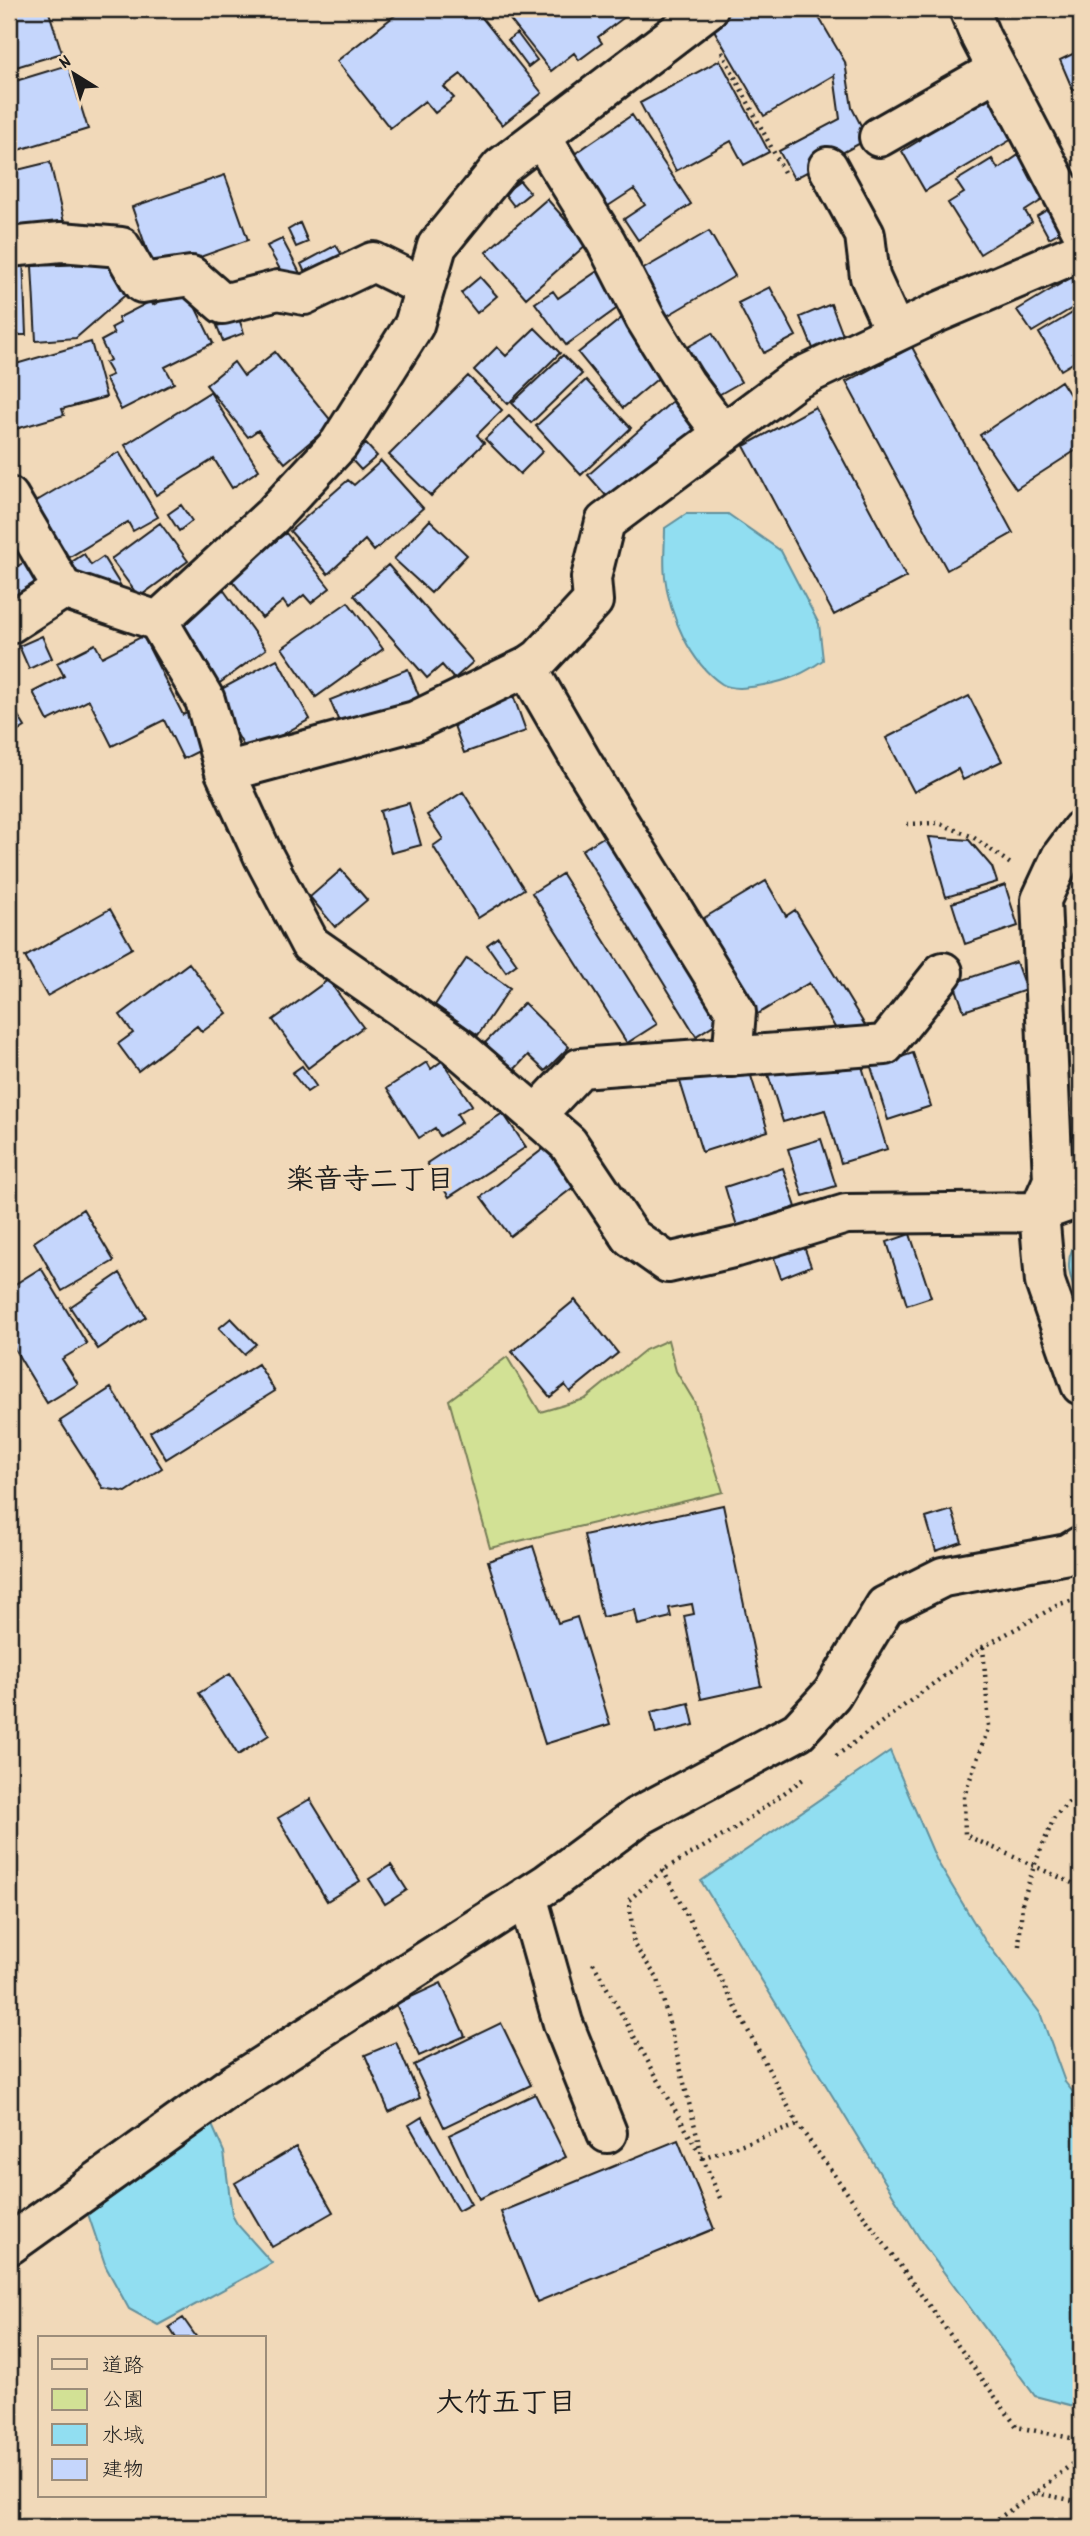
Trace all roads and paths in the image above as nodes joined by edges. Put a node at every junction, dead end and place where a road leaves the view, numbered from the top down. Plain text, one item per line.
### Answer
1 (969, 9) edge
2 (703, 12) edge
3 (998, 70) junction
4 (541, 137) junction
5 (879, 137) dead end
6 (828, 167) joint
7 (1076, 205) edge
8 (9, 247) edge
9 (1081, 251) edge
10 (424, 287) junction
11 (895, 332) junction
12 (723, 434) junction
13 (9, 497) edge
14 (63, 589) junction
15 (158, 621) junction
16 (9, 624) edge
17 (527, 667) junction
18 (225, 772) junction
19 (906, 824) dead end
20 (1081, 830) edge
21 (1048, 884) junction
22 (943, 972) dead end
23 (732, 1057) junction
24 (536, 1115) junction
25 (1081, 1196) edge
26 (1040, 1212) junction
27 (1081, 1385) edge
28 (1081, 1546) edge
29 (1081, 1598) edge
30 (983, 1647) junction
31 (834, 1757) dead end
32 (812, 1774) dead end
33 (1081, 1788) edge
34 (1034, 1866) junction
35 (663, 1870) junction
36 (1081, 1886) edge
37 (527, 1896) junction
38 (1019, 1946) dead end
39 (588, 1955) dead end
40 (798, 2125) junction
41 (607, 2133) dead end
42 (703, 2159) junction
43 (720, 2198) dead end
44 (9, 2245) edge
45 (1081, 2440) edge
46 (1081, 2456) edge
47 (1035, 2493) junction
48 (1081, 2502) edge
49 (986, 2527) edge

1 - 3 street
2 - 4 street
2 - 6 path
3 - 5 street
3 - 7 street
4 - 10 street
4 - 12 street
6 - 11 street
8 - 10 street
9 - 11 street
10 - 15 street
11 - 12 street
12 - 17 street
13 - 14 street
14 - 15 street
14 - 16 street
15 - 18 street
17 - 18 street
17 - 23 street
18 - 24 street
19 - 21 path
20 - 21 street
21 - 26 street
22 - 23 street
23 - 24 street
24 - 26 street
25 - 26 street
26 - 27 street
28 - 37 street
29 - 30 path
30 - 31 path
30 - 34 path
32 - 35 path
33 - 34 path
34 - 36 path
34 - 38 path
35 - 40 path
35 - 42 path
37 - 41 street
37 - 44 street
39 - 42 path
40 - 42 path
40 - 45 path
42 - 43 path
46 - 47 path
47 - 48 path
47 - 49 path

